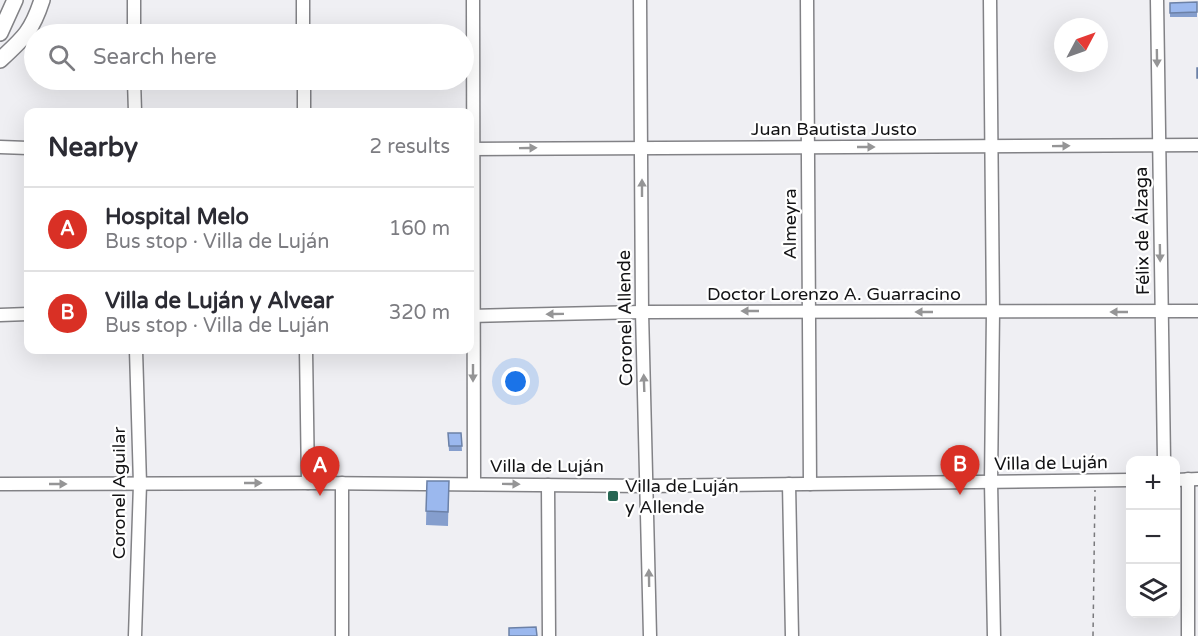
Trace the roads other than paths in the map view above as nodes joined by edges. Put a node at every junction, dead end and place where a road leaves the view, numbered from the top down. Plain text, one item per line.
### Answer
1 (15, 0) edge
2 (42, 0) edge
3 (134, 0) edge
4 (303, 0) edge
5 (473, 0) edge
6 (640, 0) edge
7 (807, 0) edge
8 (990, 0) edge
9 (1157, 0) edge
10 (34, 24) edge
11 (134, 24) edge
12 (303, 24) edge
13 (473, 24) edge
14 (0, 33) edge
15 (24, 38) edge
16 (0, 60) edge
17 (134, 90) edge
18 (304, 90) edge
19 (472, 90) edge
20 (135, 108) edge
21 (304, 108) edge
22 (472, 108) edge
23 (1158, 145) junction
24 (1198, 145) edge
25 (0, 147) edge
26 (641, 147) junction
27 (990, 147) junction
28 (24, 148) edge
29 (808, 148) junction
30 (474, 149) edge
31 (809, 311) junction
32 (1198, 311) edge
33 (642, 312) junction
34 (993, 312) junction
35 (1162, 312) junction
36 (24, 314) edge
37 (0, 315) edge
38 (474, 315) edge
39 (136, 354) edge
40 (306, 354) edge
41 (472, 354) edge
42 (1164, 456) edge
43 (1126, 480) edge
44 (1187, 480) edge
45 (991, 482) junction
46 (308, 483) junction
47 (342, 483) junction
48 (0, 484) edge
49 (140, 484) junction
50 (474, 484) junction
51 (548, 484) junction
52 (789, 484) junction
53 (810, 484) junction
54 (647, 486) junction
55 (135, 636) edge
56 (342, 636) edge
57 (549, 636) edge
58 (650, 636) edge
59 (792, 636) edge
60 (994, 636) edge
61 (1188, 636) edge

1 - 14 main road
2 - 10 main road
3 - 11 street
4 - 12 street
5 - 13 street
6 - 26 street, Coronel Allende
7 - 29 street, Almeyra
8 - 27 street
9 -> 23 street, Félix de Álzaga
15 - 16 main road
17 - 20 street
18 - 21 street
19 - 22 street
23 - 24 street, Juan Bautista Justo
27 -> 23 street, Juan Bautista Justo
23 -> 35 street, Félix de Álzaga
25 - 28 street
26 - 29 street, Juan Bautista Justo
30 -> 26 street, Juan Bautista Justo
33 -> 26 street, Coronel Allende
29 -> 27 street, Juan Bautista Justo
27 - 34 street
29 - 31 street, Almeyra
31 -> 33 street, Doctor Lorenzo A. Guarracino
34 -> 31 street, Doctor Lorenzo A. Guarracino
31 - 53 street, Almeyra
32 - 35 street, Doctor Lorenzo A. Guarracino
33 -> 38 street, Doctor Lorenzo A. Guarracino
54 -> 33 street, Coronel Allende
35 -> 34 street, Doctor Lorenzo A. Guarracino
34 - 45 street
35 - 42 street, Félix de Álzaga
36 - 37 street
39 - 49 street, Coronel Aguilar
40 - 46 street
41 -> 50 street
43 - 45 street, Villa de Luján
44 - 61 street
45 - 53 street, Villa de Luján
45 - 60 street
46 - 47 street, Villa de Luján
49 -> 46 street, Villa de Luján
47 - 50 street, Villa de Luján
47 - 56 street
48 -> 49 street, Villa de Luján
49 - 55 street, Coronel Aguilar
50 -> 51 street, Villa de Luján
51 - 54 street, Villa de Luján
51 - 57 street
52 - 53 street, Villa de Luján
52 - 54 street, Villa de Luján
52 - 59 street
58 -> 54 street, Coronel Allende

